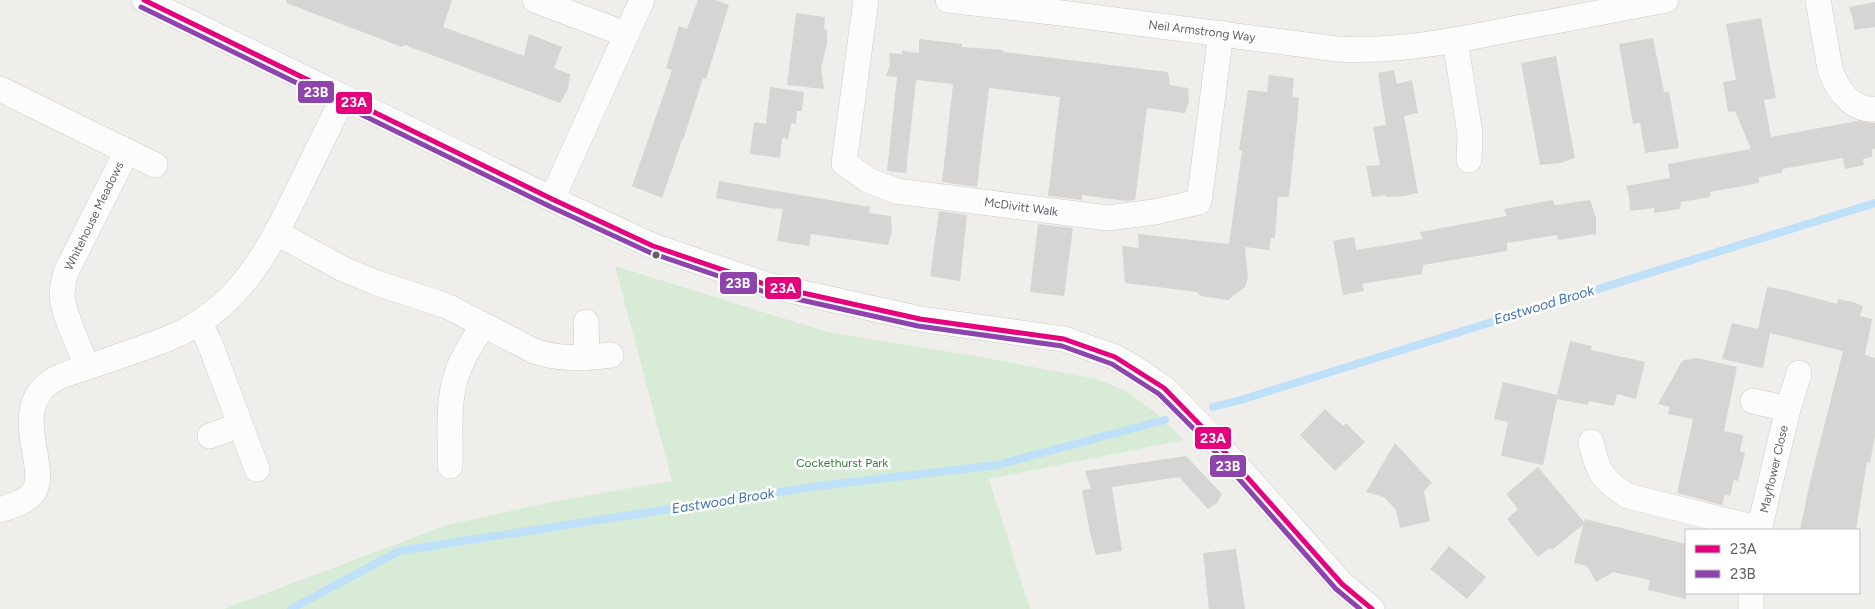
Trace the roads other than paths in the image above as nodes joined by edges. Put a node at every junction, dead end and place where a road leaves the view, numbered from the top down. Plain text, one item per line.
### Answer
1 (144, 0) edge
2 (535, 0) edge
3 (642, 0) edge
4 (866, 0) edge
5 (948, 0) edge
6 (1666, 0) edge
7 (1818, 0) edge
8 (1062, 6) edge
9 (1221, 33) junction
10 (625, 34) junction
11 (1455, 40) junction
12 (0, 89) edge
13 (343, 98) junction
14 (1875, 109) edge
15 (126, 151) junction
16 (1470, 160) dead end
17 (155, 165) dead end
18 (552, 199) junction
19 (277, 233) junction
20 (586, 322) dead end
21 (200, 323) junction
22 (483, 326) junction
23 (87, 367) junction
24 (1799, 374) dead end
25 (1753, 400) dead end
26 (1788, 409) junction
27 (240, 425) junction
28 (210, 436) dead end
29 (1591, 442) dead end
30 (450, 466) dead end
31 (257, 469) dead end
32 (0, 510) edge
33 (1759, 529) edge
34 (1751, 594) edge
35 (1372, 609) edge
36 (1751, 609) edge

1 - 13 street
2 - 10 street
3 - 10 street
4 - 9 street, McDivitt Walk
5 - 8 street, Neil Armstrong Way
6 - 11 street, Neil Armstrong Way
7 - 14 street
8 - 9 street, Neil Armstrong Way
9 - 11 street, Neil Armstrong Way
10 - 18 street
11 - 16 street
12 - 15 street, Whitehouse Meadows
13 - 18 street
13 - 19 street
15 - 17 street, Whitehouse Meadows
15 - 23 street, Whitehouse Meadows
18 - 35 street
19 - 21 street
19 - 22 street
20 - 22 street
21 - 23 street
21 - 27 street
22 - 30 street
23 - 32 street
24 - 26 street, Mayflower Close
25 - 26 street, Mayflower Close
26 - 33 street, Mayflower Close
27 - 28 street
27 - 31 street
29 - 33 street, Mayflower Close
34 - 36 street

